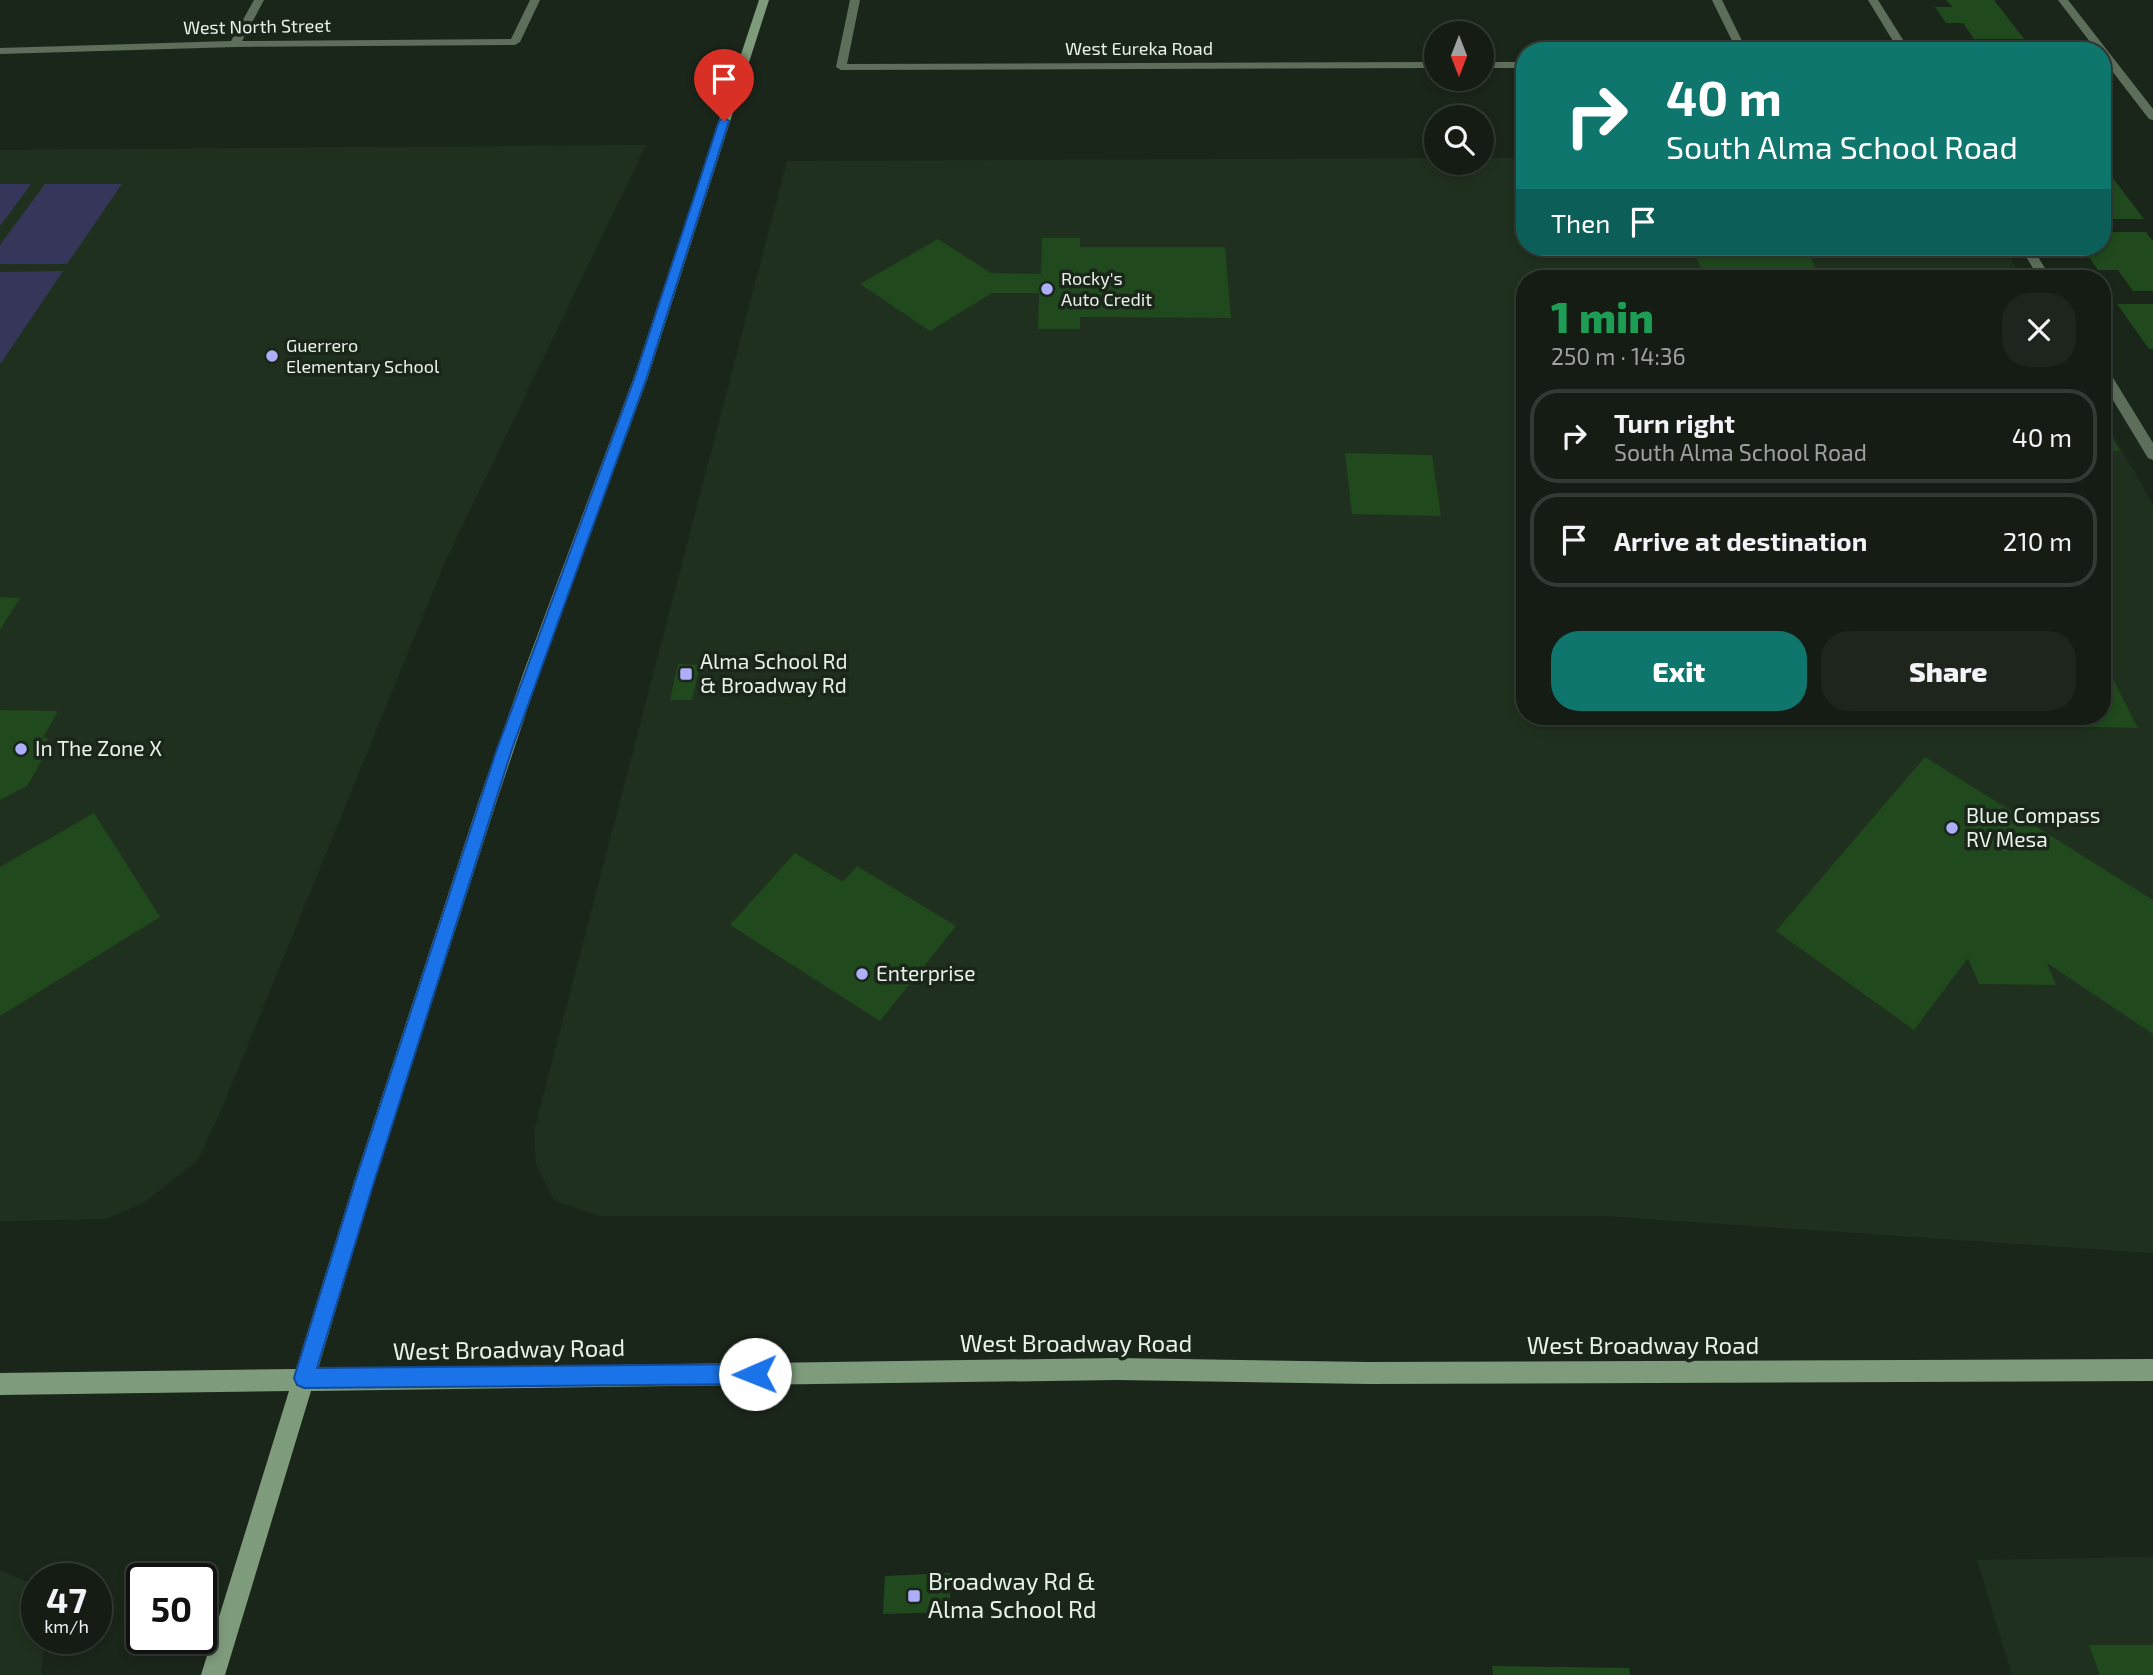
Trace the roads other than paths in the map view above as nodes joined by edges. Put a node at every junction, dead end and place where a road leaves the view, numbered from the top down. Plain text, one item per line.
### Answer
1 (259, 0) edge
2 (534, 0) edge
3 (764, 0) edge
4 (855, 0) edge
5 (1717, 0) edge
6 (1873, 0) edge
7 (2063, 0) edge
8 (1738, 42) edge
9 (1899, 42) edge
10 (2095, 42) edge
11 (235, 44) junction
12 (0, 51) edge
13 (2111, 62) edge
14 (1424, 65) edge
15 (1494, 65) edge
16 (1516, 65) edge
17 (2153, 117) edge
18 (2111, 386) edge
19 (2153, 455) edge
20 (2153, 1370) edge
21 (304, 1378) junction
22 (0, 1384) edge
23 (213, 1675) edge

1 - 11 street
2 - 11 street, West North Street
3 - 21 main road
4 - 14 street, West Eureka Road
5 - 8 street
6 - 9 street
7 - 10 street
11 - 12 street, West North Street
13 - 17 street
15 - 16 street
18 - 19 street
20 - 21 main road, West Broadway Road
21 - 22 main road, West Broadway Road
21 - 23 main road

